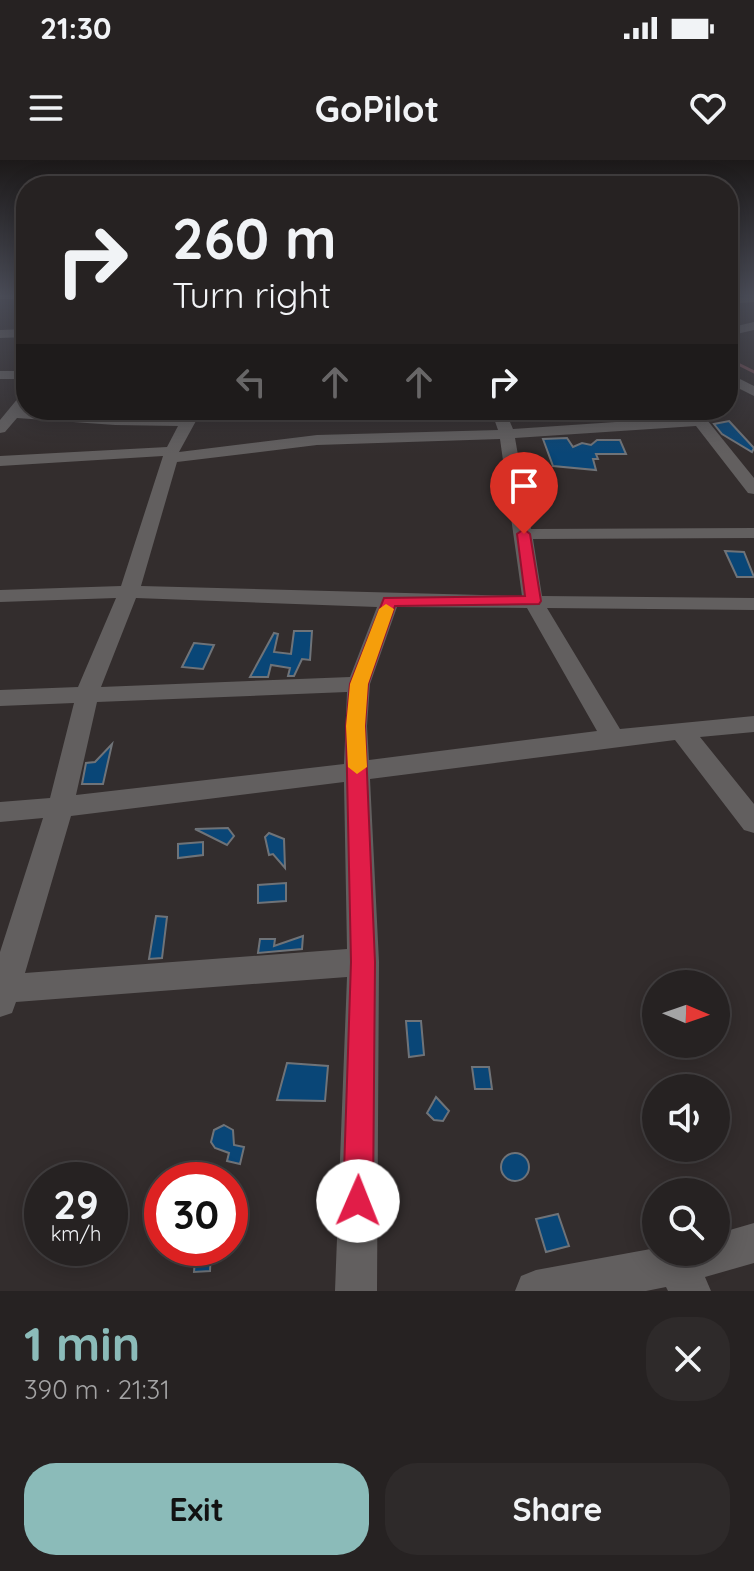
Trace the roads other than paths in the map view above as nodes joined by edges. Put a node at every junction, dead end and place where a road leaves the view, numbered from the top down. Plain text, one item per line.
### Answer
1 (16, 411) edge
2 (14, 413) joint
3 (102, 420) edge
4 (130, 420) edge
5 (189, 420) edge
6 (502, 420) edge
7 (653, 420) edge
8 (698, 420) edge
9 (0, 429) edge
10 (507, 434) junction
11 (171, 454) junction
12 (754, 460) edge
13 (0, 461) edge
14 (733, 462) junction
15 (754, 489) edge
16 (754, 533) edge
17 (524, 534) junction
18 (129, 592) junction
19 (0, 596) edge
20 (389, 601) junction
21 (533, 601) junction
22 (754, 604) edge
23 (359, 684) junction
24 (87, 694) junction
25 (0, 698) edge
26 (754, 724) edge
27 (681, 730) junction
28 (613, 737) junction
29 (358, 773) junction
30 (58, 808) junction
31 (0, 812) edge
32 (754, 823) edge
33 (363, 962) junction
34 (1, 993) edge
35 (754, 1243) edge
36 (683, 1278) edge
37 (356, 1291) edge
38 (536, 1291) edge

1 - 2 street
2 - 9 street
3 - 4 street
5 - 11 street
6 - 10 street
7 - 10 street
8 - 14 street
10 - 11 street
10 - 17 street
11 - 13 street
11 - 18 street
12 - 14 street
14 - 15 street
16 - 17 street
17 - 21 street
18 - 19 street
18 - 20 street
18 - 24 street
20 - 21 street
20 - 23 street
21 - 22 street
21 - 28 street
23 - 24 street
23 - 29 street
24 - 25 street
24 - 30 street
26 - 27 street
27 - 28 street
27 - 32 street
28 - 29 street
29 - 30 street
29 - 33 street
30 - 31 street
30 - 34 street
33 - 34 street
33 - 37 street
35 - 36 street
36 - 38 street

